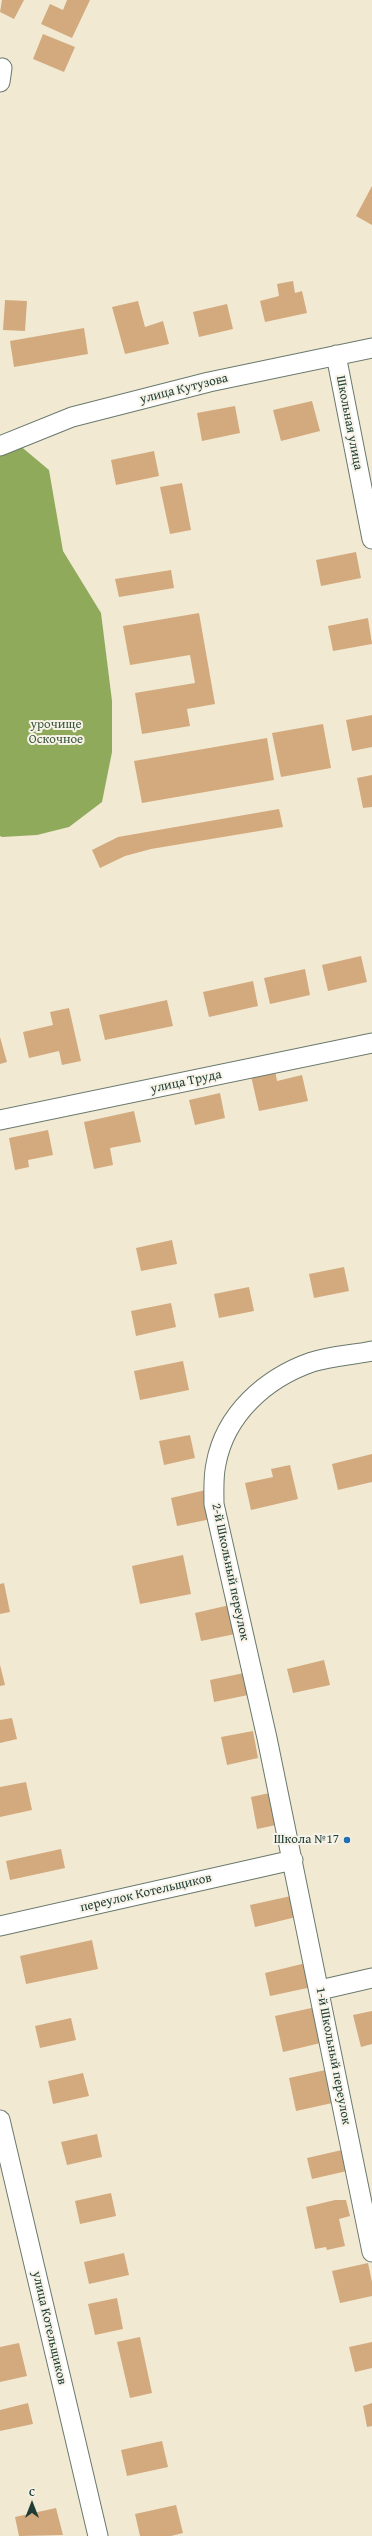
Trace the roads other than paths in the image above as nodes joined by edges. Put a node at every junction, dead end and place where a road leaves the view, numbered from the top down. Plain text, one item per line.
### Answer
1 (372, 348) edge
2 (336, 355) junction
3 (2, 444) edge
4 (372, 539) edge
5 (372, 1043) edge
6 (0, 1120) edge
7 (372, 1351) edge
8 (292, 1860) junction
9 (0, 1926) edge
10 (372, 1978) edge
11 (320, 1990) junction
12 (0, 2120) edge
13 (372, 2252) edge
14 (98, 2536) edge

1 - 2 street, улица Кутузова
2 - 3 street, улица Кутузова
2 - 4 street, Школьная улица
5 - 6 street, улица Труда
7 - 8 street, 2-й Школьный переулок
8 - 9 street, переулок Котельщиков
8 - 11 street, 1-й Школьный переулок
10 - 11 street
11 - 13 street, 1-й Школьный переулок
12 - 14 street, улица Котельщиков

